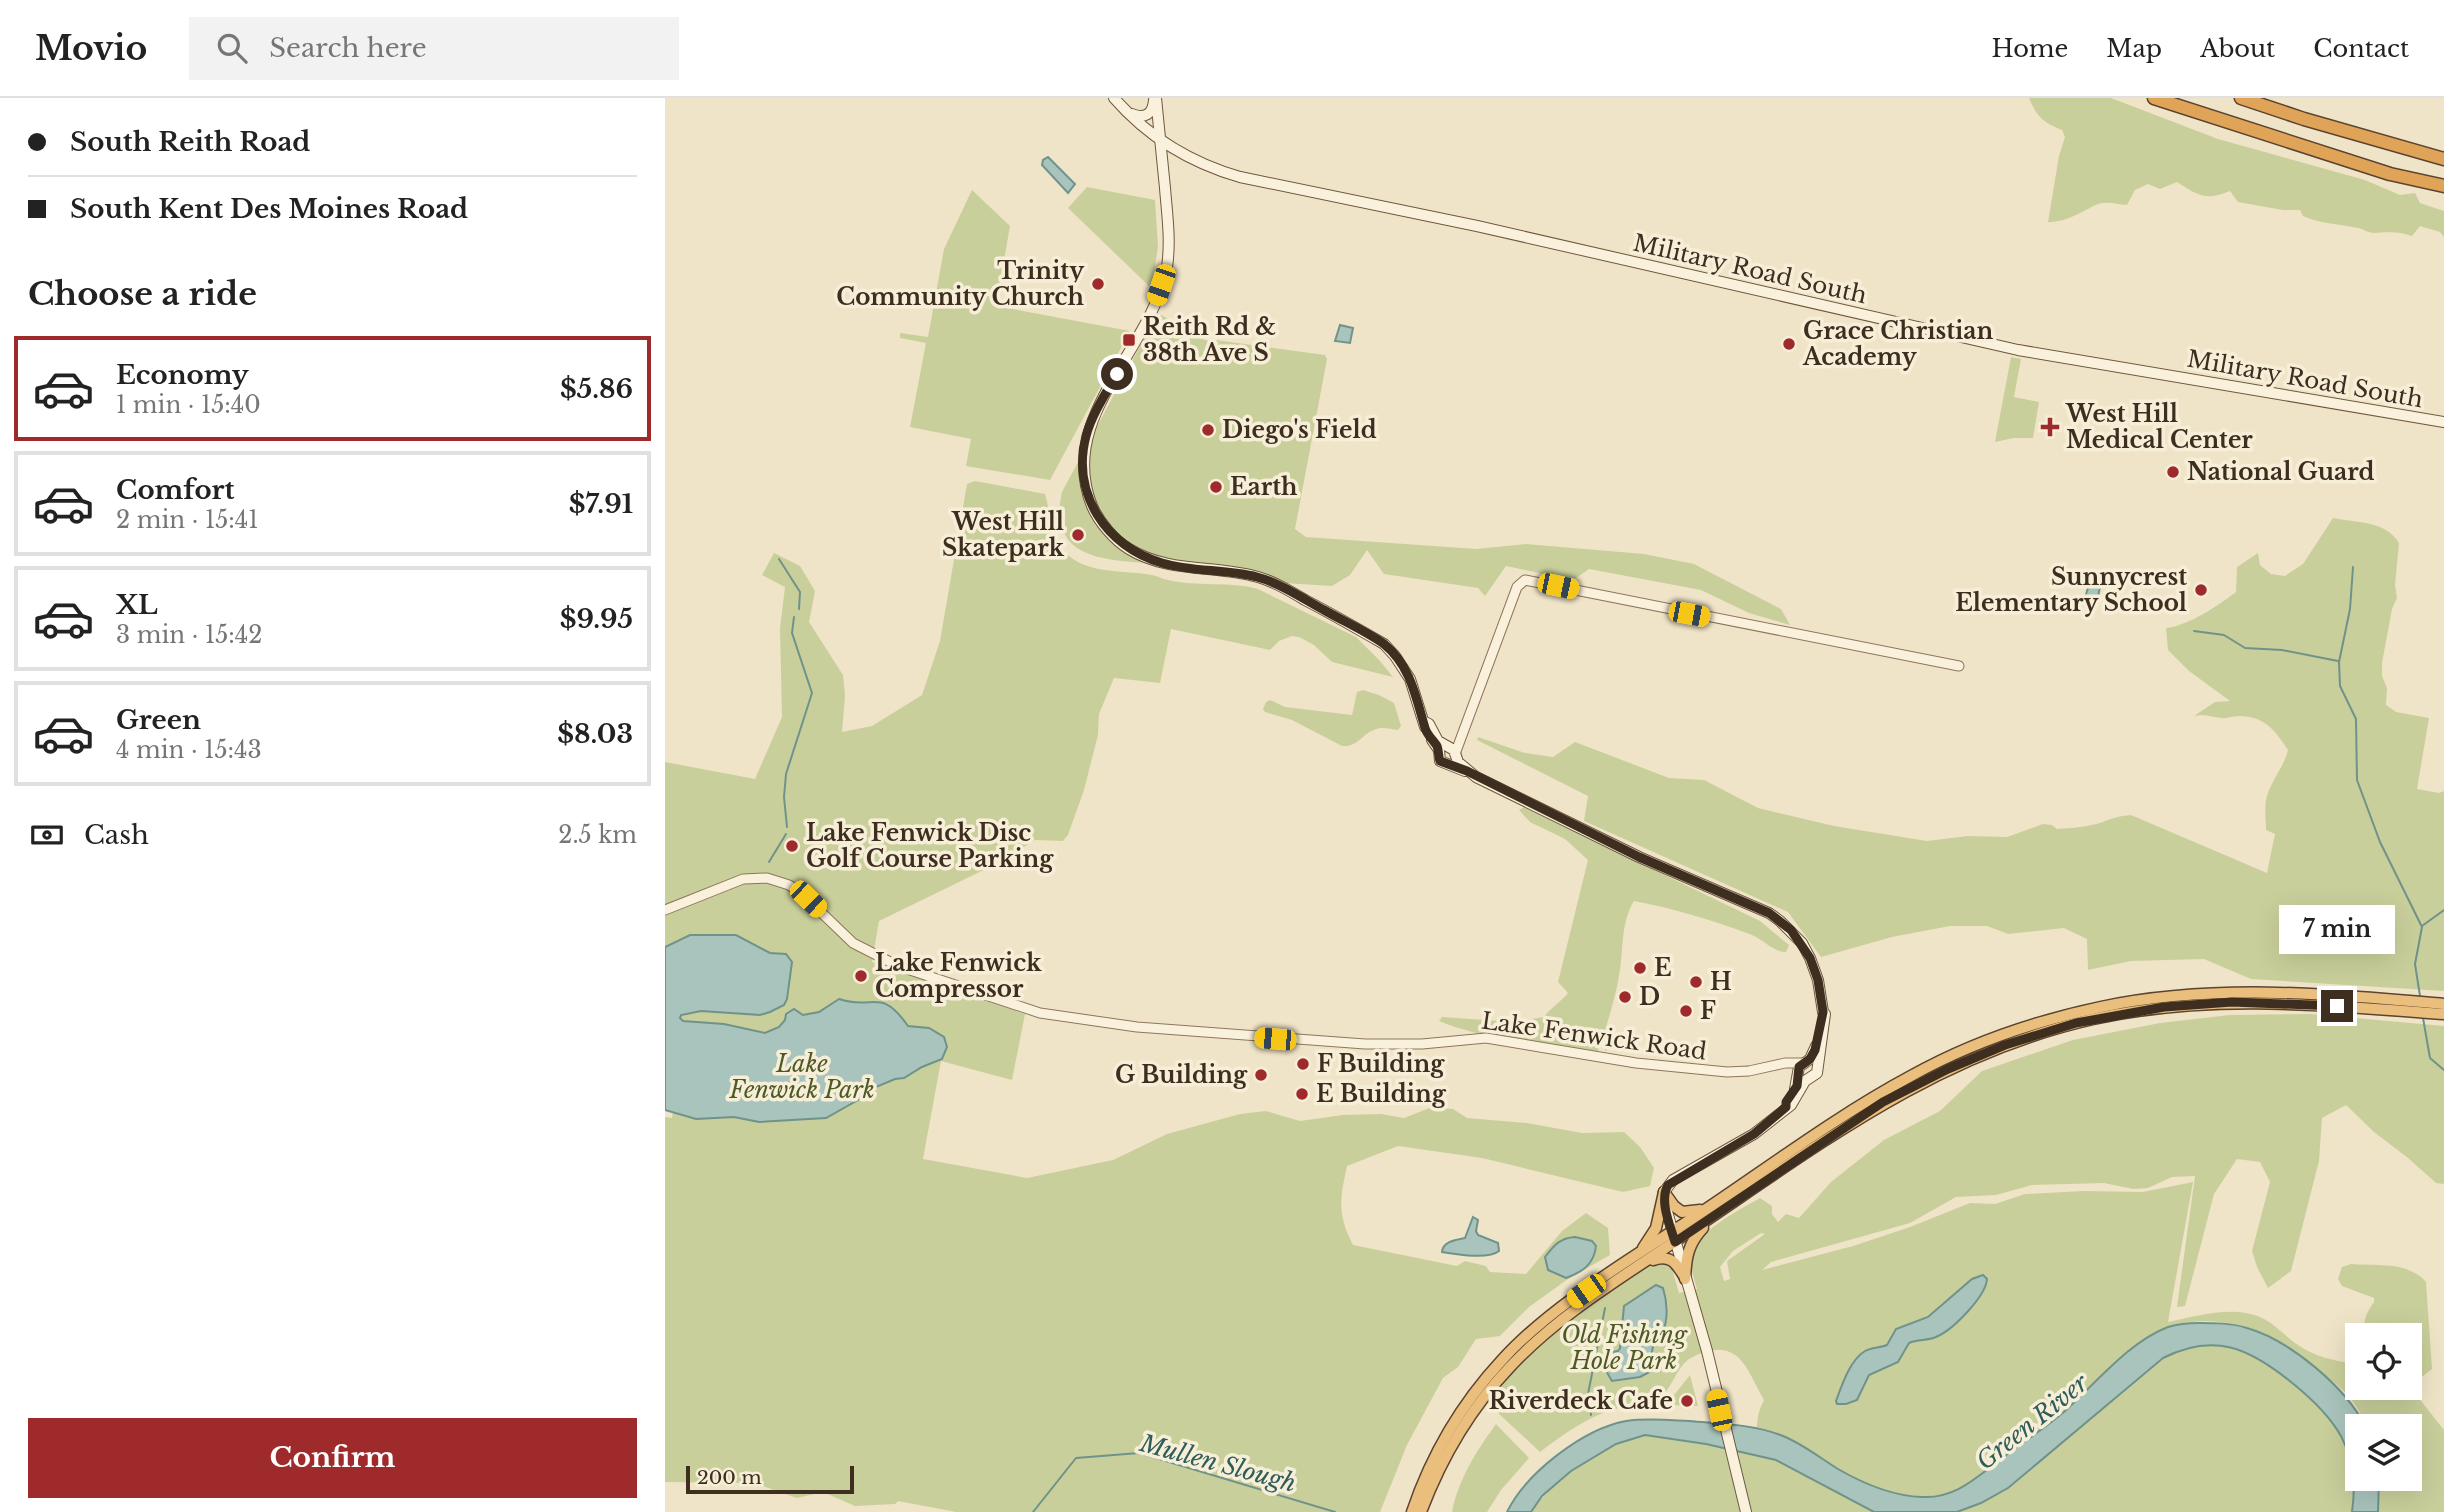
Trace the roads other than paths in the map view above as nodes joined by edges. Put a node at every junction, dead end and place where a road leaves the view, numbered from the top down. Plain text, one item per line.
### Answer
1 (1114, 98) edge
2 (1155, 98) edge
3 (2154, 98) edge
4 (2241, 98) edge
5 (1128, 113) junction
6 (1160, 141) junction
7 (2444, 159) edge
8 (1195, 160) junction
9 (1164, 181) junction
10 (2444, 186) edge
11 (2444, 422) edge
12 (1959, 666) dead end
13 (1449, 755) junction
14 (665, 910) edge
15 (2444, 1004) edge
16 (2444, 1014) edge
17 (1810, 1062) junction
18 (1782, 1064) junction
19 (1801, 1076) junction
20 (1664, 1192) junction
21 (1712, 1211) junction
22 (1674, 1237) junction
23 (1642, 1258) junction
24 (1685, 1279) junction
25 (1412, 1512) edge
26 (1421, 1512) edge
27 (1746, 1512) edge

1 - 5 main road, Military Road South
2 - 5 main road
2 - 6 main road
3 - 10 highway
4 - 7 highway
5 - 6 main road, Military Road South
6 - 8 main road, Military Road South
6 - 9 main road
8 - 9 main road
8 - 11 main road, Military Road South
9 - 13 main road
12 - 13 street
13 - 17 main road
14 - 18 street, Lake Fenwick Road
15 - 21 highway
16 - 21 highway
17 - 18 street, Lake Fenwick Road
17 - 19 main road
17 - 19 main road
18 - 19 street
19 - 20 main road
20 - 21 highway
20 - 22 main road
20 - 23 highway
21 - 22 highway
21 - 24 highway
22 - 23 highway
22 - 24 main road
23 - 24 highway
23 - 25 highway
23 - 26 highway
24 - 27 main road

